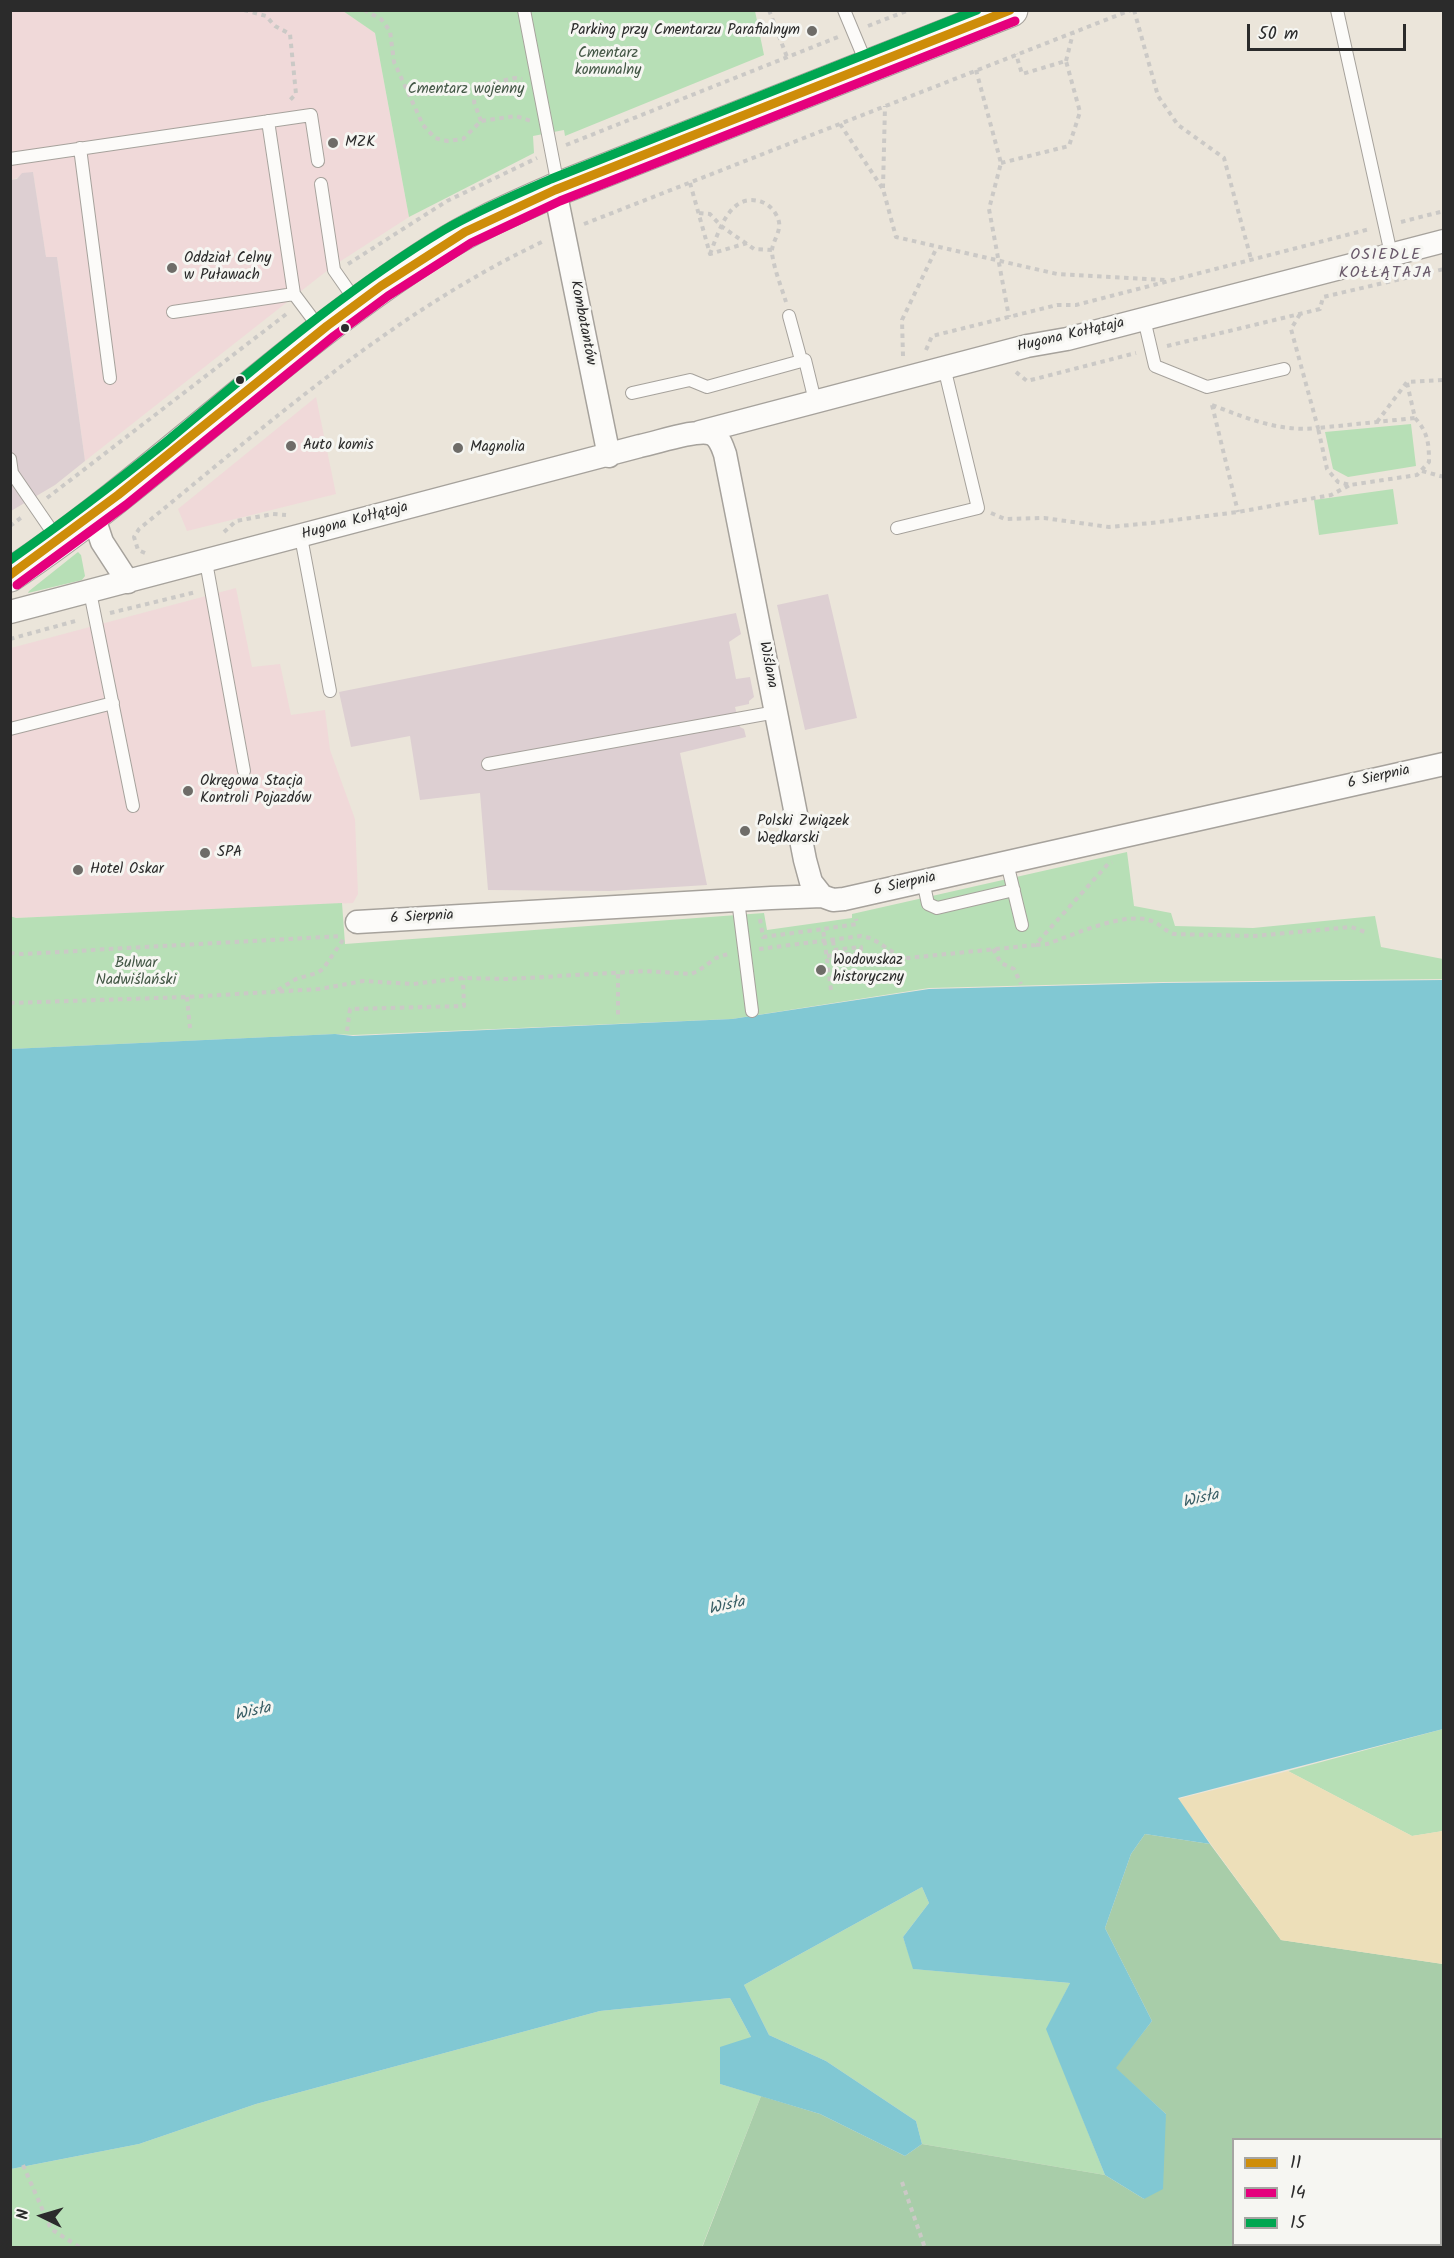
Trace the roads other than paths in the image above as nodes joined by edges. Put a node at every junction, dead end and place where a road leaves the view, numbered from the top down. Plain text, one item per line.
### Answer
1 (524, 10) edge
2 (844, 10) edge
3 (1011, 10) edge
4 (1337, 10) edge
5 (867, 66) junction
6 (268, 121) junction
7 (80, 148) junction
8 (10, 159) edge
9 (318, 161) dead end
10 (321, 184) dead end
11 (557, 189) junction
12 (1443, 241) edge
13 (1391, 254) junction
14 (294, 294) junction
15 (357, 303) junction
16 (174, 312) dead end
17 (789, 316) road end
18 (1144, 319) junction
19 (322, 331) junction
20 (801, 360) junction
21 (944, 367) junction
22 (1284, 369) dead end
23 (110, 378) dead end
24 (632, 393) dead end
25 (815, 401) junction
26 (706, 433) junction
27 (609, 456) junction
28 (10, 459) edge
29 (93, 515) junction
30 (897, 528) dead end
31 (301, 537) junction
32 (59, 540) junction
33 (206, 562) junction
34 (10, 575) edge
35 (128, 582) junction
36 (90, 592) junction
37 (10, 612) edge
38 (330, 691) dead end
39 (113, 703) junction
40 (776, 712) junction
41 (10, 729) edge
42 (488, 764) dead end
43 (1443, 764) edge
44 (244, 771) dead end
45 (133, 806) dead end
46 (1007, 863) junction
47 (923, 881) junction
48 (1014, 890) junction
49 (822, 896) junction
50 (738, 900) junction
51 (357, 922) road end
52 (1022, 925) dead end
53 (752, 1011) dead end

1 - 11 lane
2 - 5 lane
3 - 5 main road
4 - 13 lane
5 - 11 main road
6 - 7 lane
6 - 9 lane
6 - 14 lane
7 - 8 lane
7 - 23 lane
10 - 15 lane
11 - 15 main road
11 - 27 street, Kombatantów
12 - 13 street, Hugona Kołłątaja
13 - 18 street, Hugona Kołłątaja
14 - 16 lane
14 - 19 lane
15 - 19 main road
17 - 20 lane
18 - 21 street, Hugona Kołłątaja
18 - 22 lane
19 - 29 main road
20 - 24 lane
20 - 25 lane
21 - 25 street, Hugona Kołłątaja
21 - 30 lane
25 - 26 street, Hugona Kołłątaja
26 - 27 street, Hugona Kołłątaja
26 - 40 street, Wiślana
27 - 31 street, Hugona Kołłątaja
28 - 32 lane
29 - 32 main road
29 - 35 street
31 - 33 street, Hugona Kołłątaja
31 - 38 lane
32 - 34 main road
33 - 35 street, Hugona Kołłątaja
33 - 44 lane
35 - 36 street, Hugona Kołłątaja
36 - 37 street, Hugona Kołłątaja
36 - 39 lane
39 - 41 lane
39 - 45 lane
40 - 42 lane
40 - 49 street, Wiślana
43 - 46 street, 6 Sierpnia
46 - 47 street, 6 Sierpnia
46 - 48 lane
47 - 48 lane
47 - 49 street, 6 Sierpnia
48 - 52 lane
49 - 50 street, 6 Sierpnia
50 - 51 street, 6 Sierpnia
50 - 53 lane

